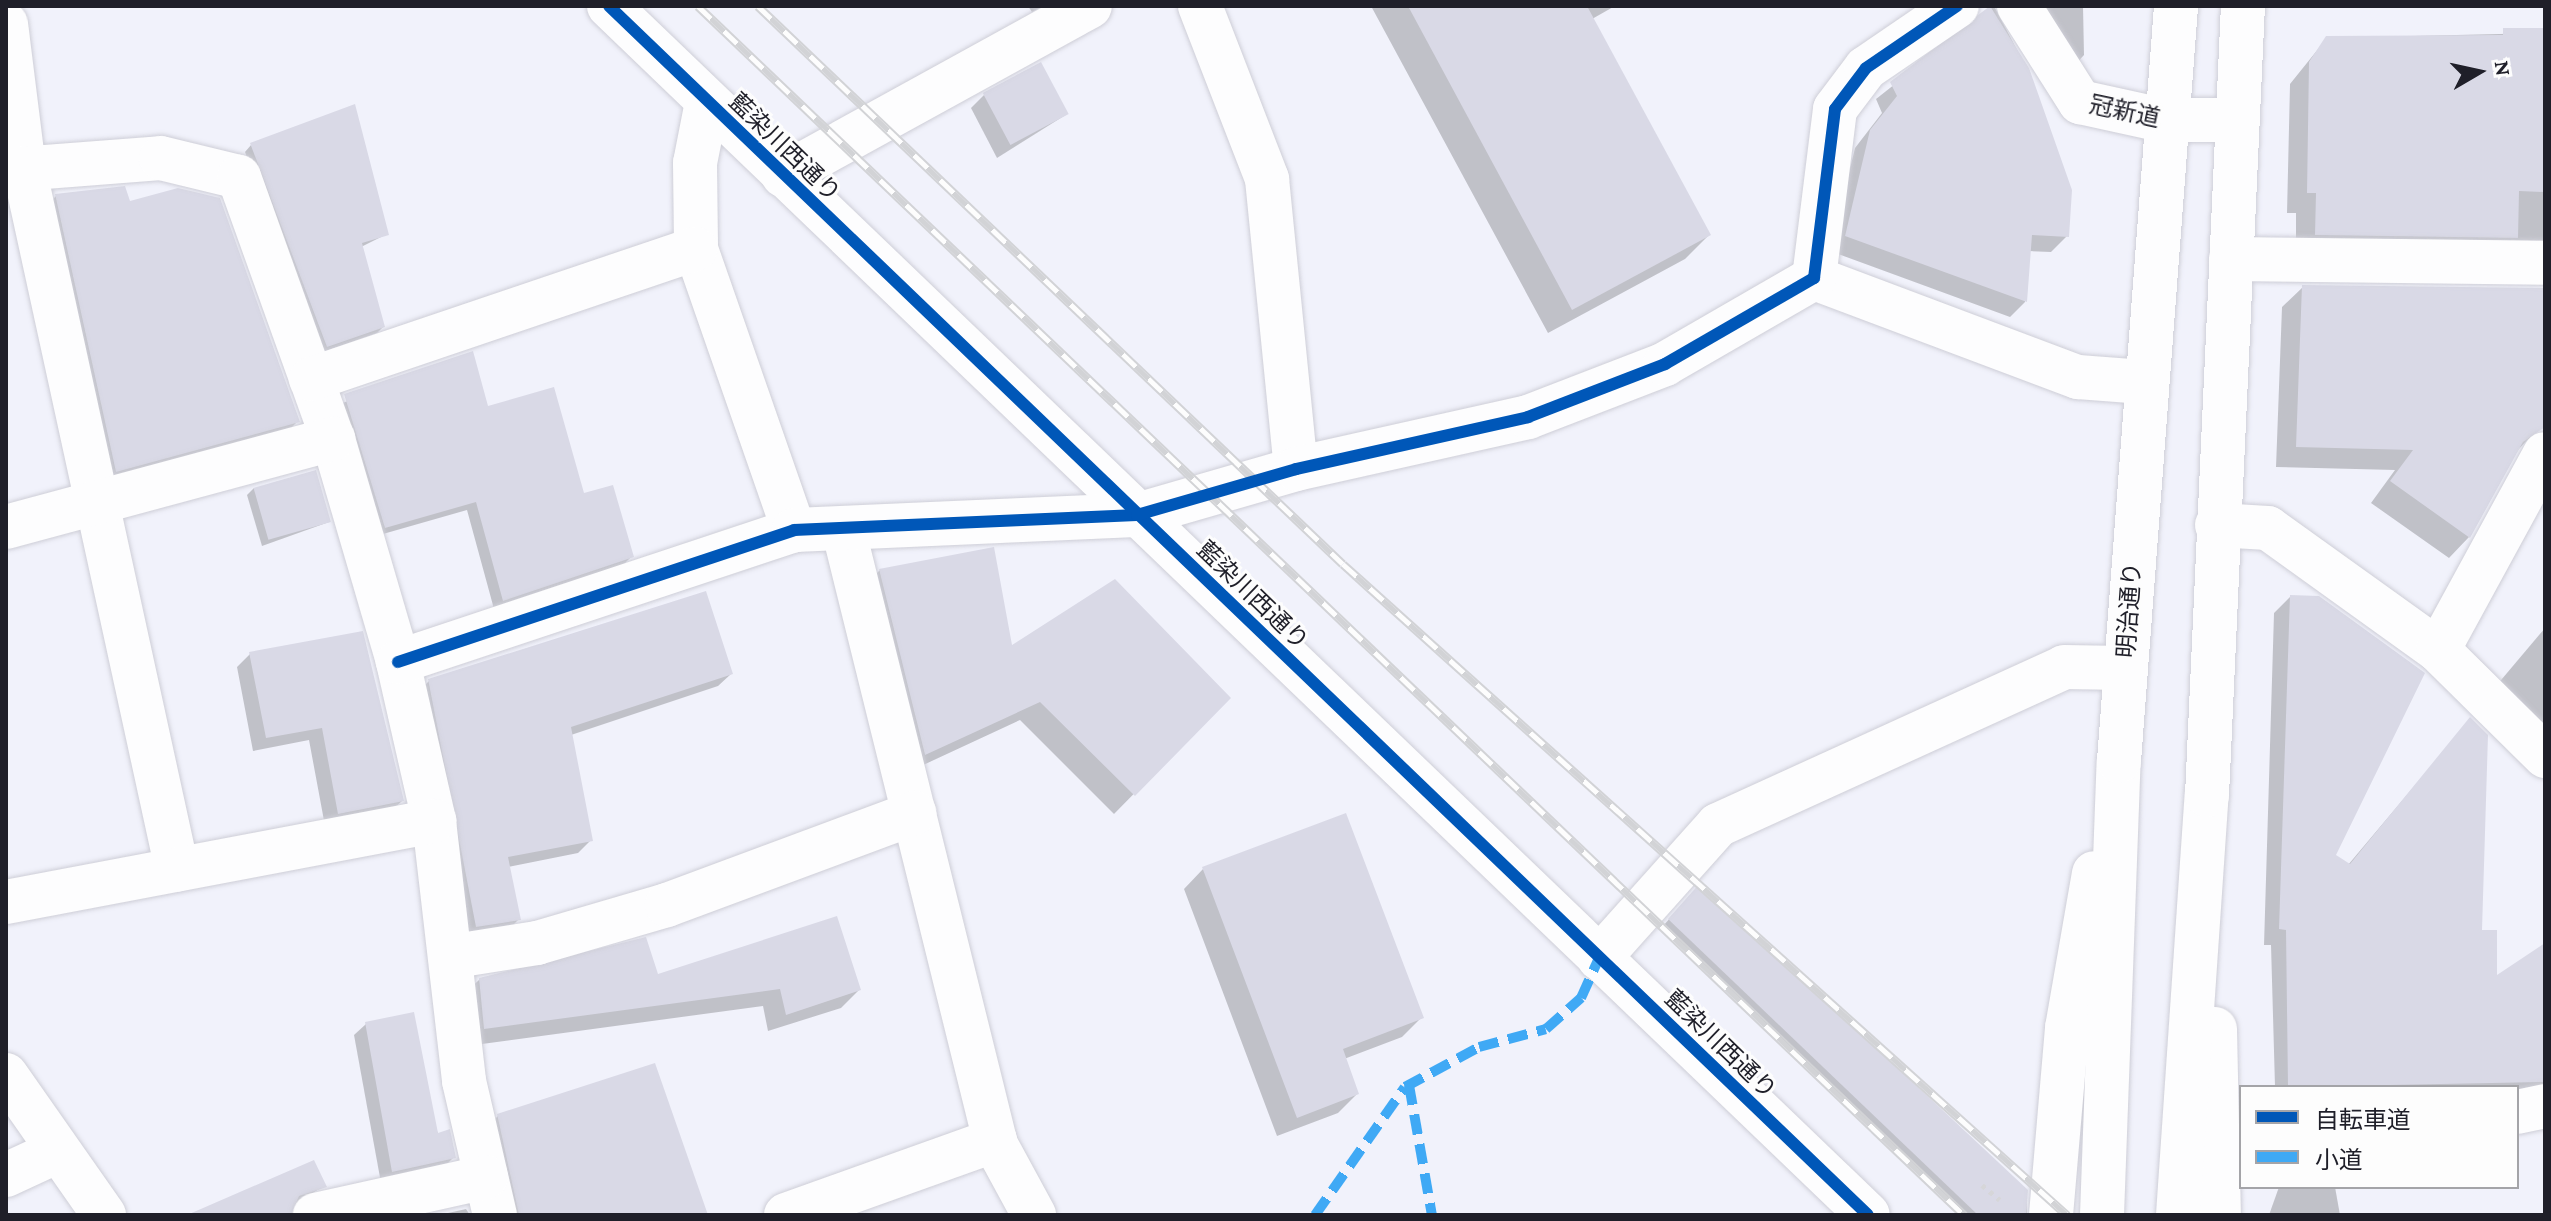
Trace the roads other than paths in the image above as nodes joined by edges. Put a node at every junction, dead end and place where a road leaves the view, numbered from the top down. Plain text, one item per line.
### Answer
1 (609, 6) edge
2 (1090, 6) edge
3 (1200, 6) edge
4 (1957, 6) edge
5 (2019, 6) edge
6 (2176, 6) edge
7 (2243, 6) edge
8 (6, 24) edge
9 (707, 102) junction
10 (2162, 120) junction
11 (2237, 120) junction
12 (15, 169) edge
13 (783, 175) junction
14 (696, 249) junction
15 (2231, 259) junction
16 (2545, 263) edge
17 (1814, 278) junction
18 (311, 379) junction
19 (2144, 382) junction
20 (333, 439) junction
21 (2545, 454) edge
22 (1296, 469) junction
23 (99, 506) junction
24 (1137, 515) junction
25 (2217, 525) junction
26 (6, 527) edge
27 (843, 528) junction
28 (794, 530) junction
29 (2438, 650) junction
30 (398, 662) junction
31 (2125, 668) junction
32 (2545, 756) edge
33 (2119, 761) junction
34 (2207, 795) junction
35 (914, 813) junction
36 (434, 821) junction
37 (177, 869) junction
38 (6, 902) edge
39 (455, 956) junction
40 (1599, 958) junction
41 (6, 1075) edge
42 (2545, 1106) edge
43 (2519, 1112) edge
44 (995, 1140) junction
45 (58, 1151) junction
46 (6, 1175) edge
47 (2227, 1188) edge
48 (490, 1196) edge
49 (1856, 1210) edge
50 (104, 1215) edge
51 (315, 1215) edge
52 (786, 1215) edge
53 (1034, 1215) edge
54 (2051, 1215) edge
55 (2102, 1215) edge
56 (2178, 1215) edge

1 - 9 street, 藍染川西通り
2 - 13 street
3 - 22 street
4 - 17 street
5 - 10 street, 冠新道
6 - 10 street, 明治通り
7 - 11 street
8 - 12 street
9 - 13 street, 藍染川西通り
9 - 14 street
10 - 11 street, 冠新道
10 - 19 street, 明治通り
11 - 15 street
12 - 18 street
12 - 23 street
13 - 24 street, 藍染川西通り
14 - 18 street
14 - 28 street
15 - 16 street
15 - 25 street
17 - 19 street
17 - 22 street
18 - 20 street
19 - 31 street, 明治通り
20 - 23 street
20 - 30 street
21 - 29 street
22 - 24 street
23 - 26 street
23 - 37 street
24 - 27 street
24 - 40 street, 藍染川西通り
25 - 29 street
25 - 34 street
27 - 28 street
27 - 35 street
28 - 30 street
29 - 32 street
30 - 36 street
31 - 33 street, 明治通り
31 - 40 street
33 - 54 street
33 - 55 street, 明治通り
34 - 47 street
34 - 56 street
35 - 39 street
35 - 44 street
36 - 37 street
36 - 39 street
37 - 38 street
39 - 48 street
40 - 49 street, 藍染川西通り
41 - 45 street
42 - 43 street
44 - 52 street
44 - 53 street
45 - 46 street
45 - 50 street
48 - 51 street

